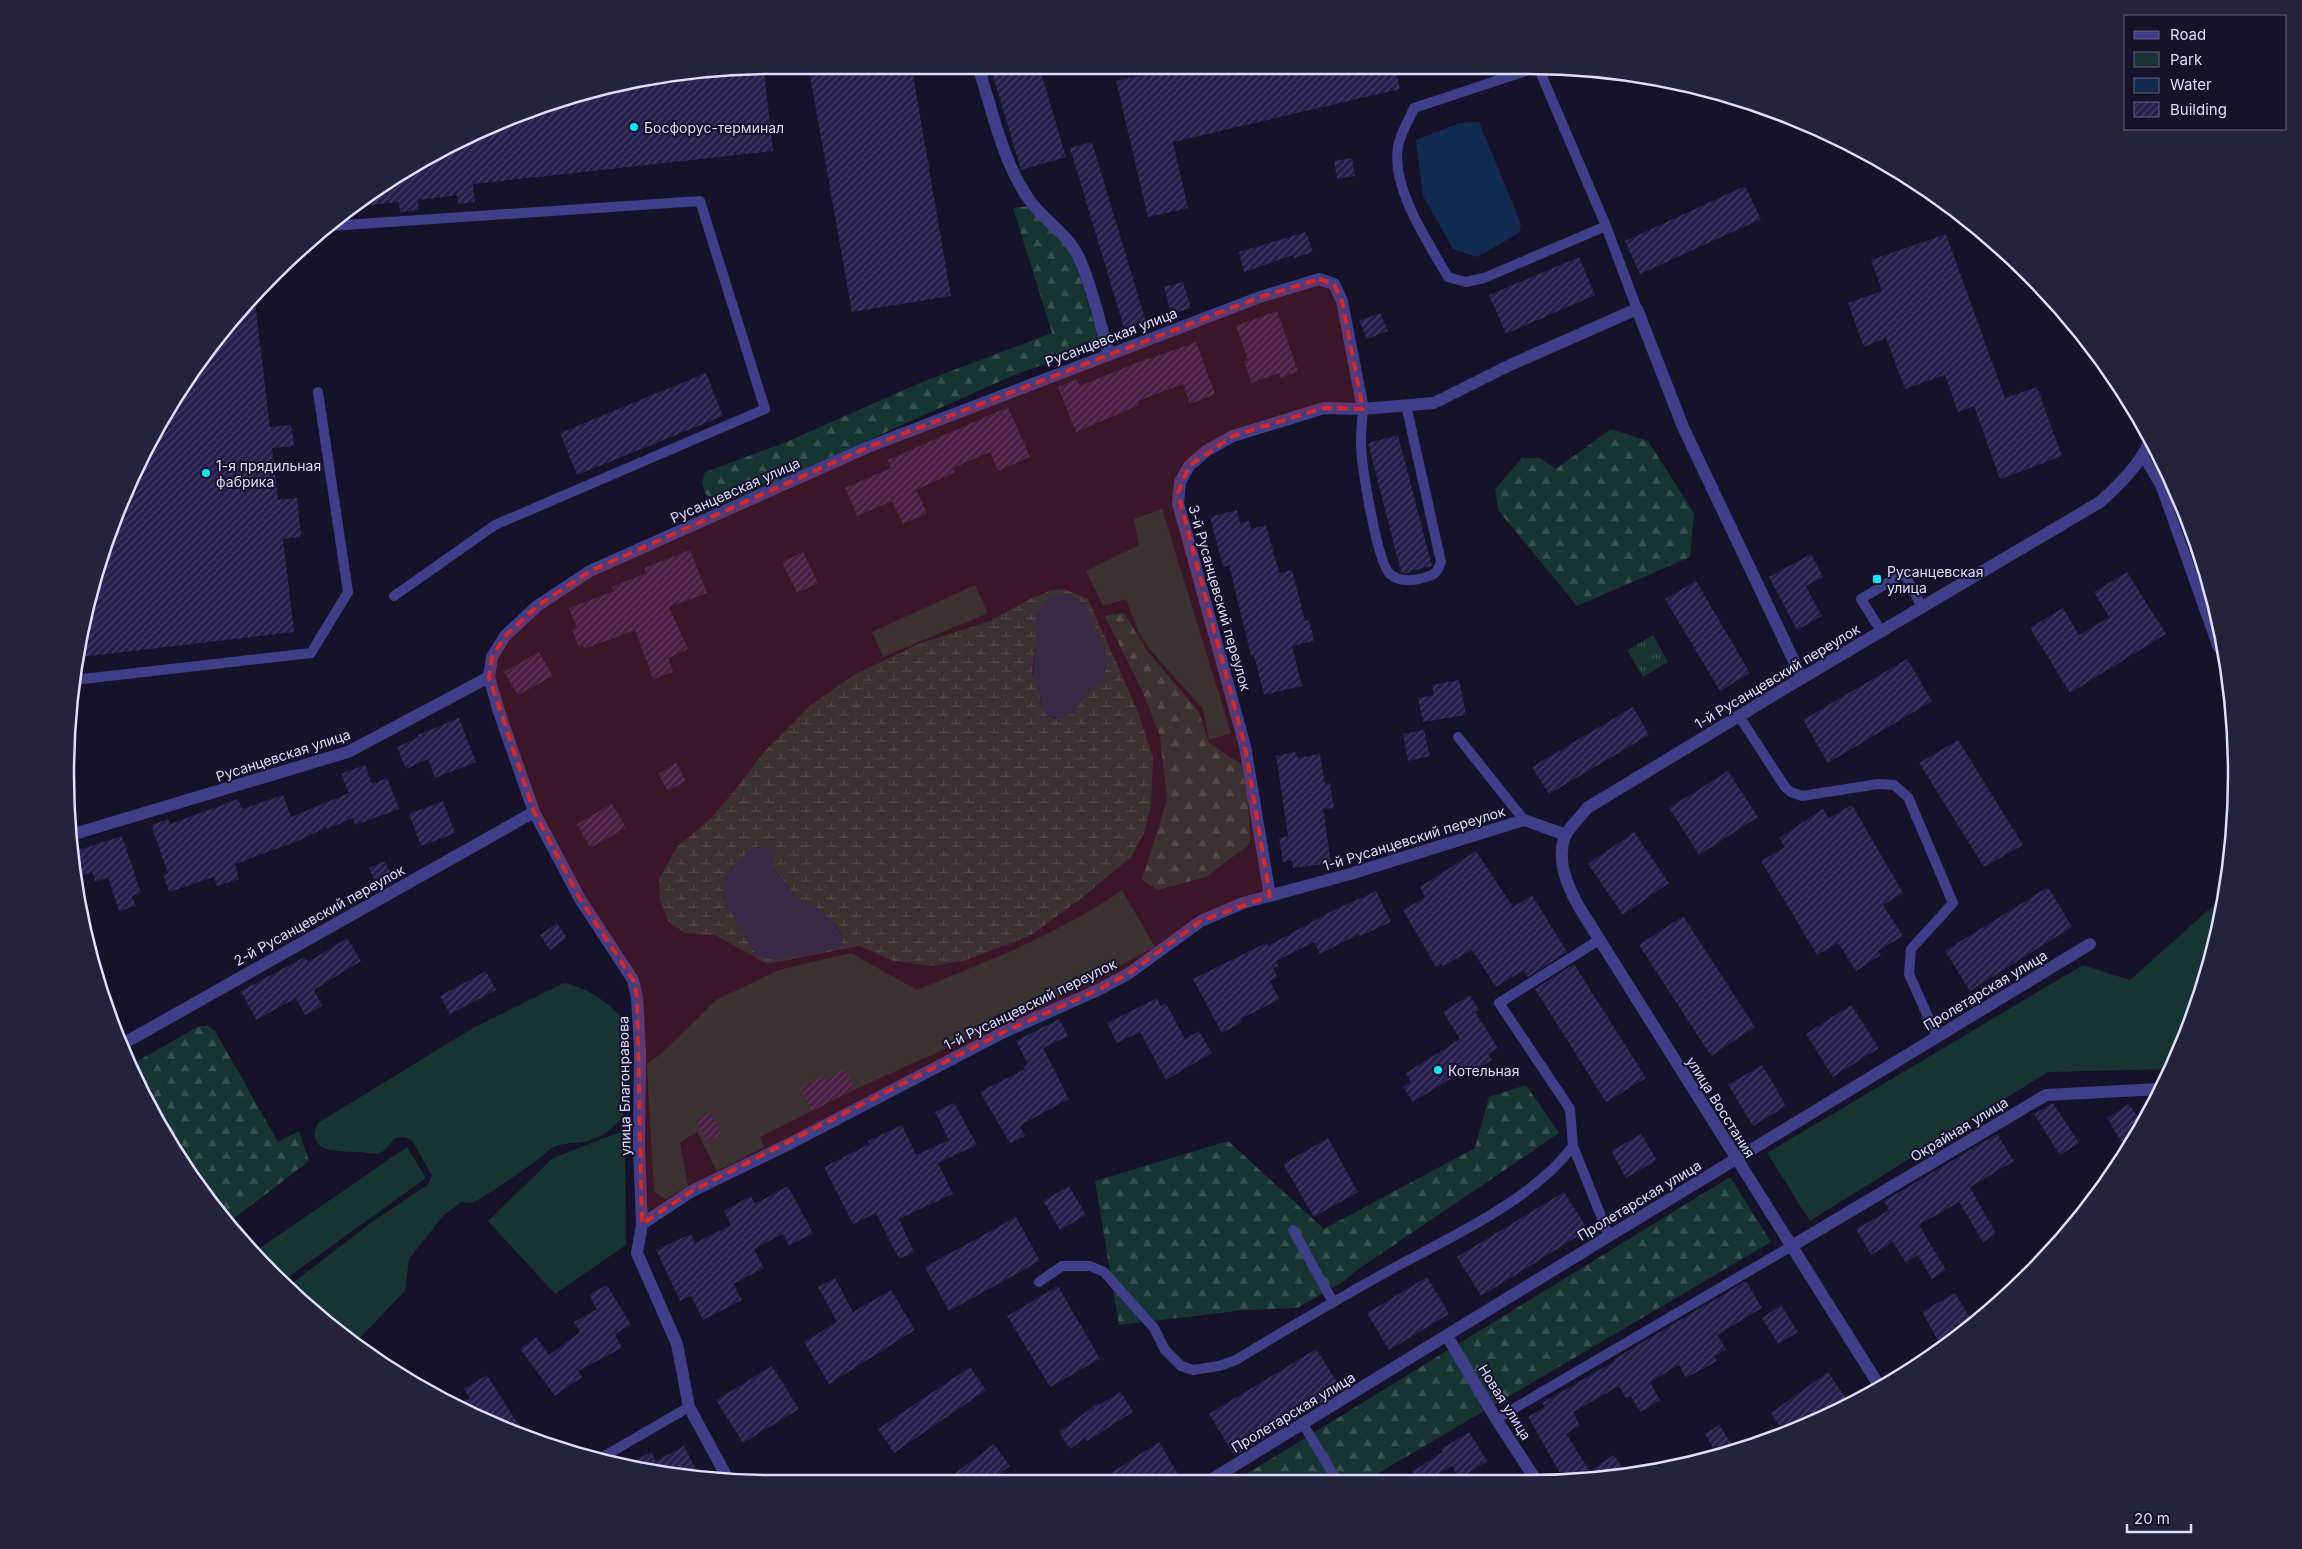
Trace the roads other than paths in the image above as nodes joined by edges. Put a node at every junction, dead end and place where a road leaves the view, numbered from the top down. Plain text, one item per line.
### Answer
1 (981, 74) edge
2 (1514, 74) edge
3 (1542, 74) edge
4 (340, 225) edge
5 (1606, 226) junction
6 (1637, 309) junction
7 (1109, 354) junction
8 (318, 392) dead end
9 (1406, 405) junction
10 (1363, 409) junction
11 (2147, 448) edge
12 (2143, 456) junction
13 (394, 596) dead end
14 (1922, 607) junction
15 (1881, 631) junction
16 (2215, 641) edge
17 (489, 678) junction
18 (1802, 678) junction
19 (81, 679) edge
20 (1739, 716) junction
21 (1458, 737) dead end
22 (534, 812) junction
23 (1524, 820) junction
24 (76, 833) edge
25 (1566, 835) junction
26 (1270, 896) junction
27 (1599, 940) junction
28 (2090, 944) dead end
29 (1937, 1037) junction
30 (127, 1042) edge
31 (2153, 1090) edge
32 (1573, 1146) junction
33 (1736, 1159) junction
34 (642, 1224) junction
35 (1293, 1230) dead end
36 (1609, 1236) junction
37 (1790, 1247) junction
38 (1039, 1282) dead end
39 (1333, 1302) junction
40 (1447, 1336) junction
41 (1877, 1382) edge
42 (689, 1407) junction
43 (1496, 1420) junction
44 (1302, 1424) junction
45 (606, 1454) edge
46 (725, 1474) edge
47 (1219, 1475) edge
48 (1333, 1475) edge
49 (1533, 1475) edge

1 - 7 street
2 - 5 lane
3 - 5 lane
4 - 13 lane
5 - 6 lane
6 - 9 street, 3-й Русанцевский переулок
6 - 18 street
7 - 10 street, Русанцевская улица
7 - 17 street, Русанцевская улица
8 - 19 lane
9 - 10 street, 3-й Русанцевский переулок
9 - 10 lane
10 - 26 street, 3-й Русанцевский переулок
11 - 12 street, 1-й Русанцевский переулок
12 - 14 street, 1-й Русанцевский переулок
12 - 16 lane
14 - 15 street, 1-й Русанцевский переулок
14 - 15 lane
15 - 18 street, 1-й Русанцевский переулок
17 - 22 street, улица Благонравова
17 - 24 street, Русанцевская улица
18 - 20 street, 1-й Русанцевский переулок
20 - 25 street, 1-й Русанцевский переулок
20 - 29 lane
21 - 23 lane
22 - 30 street, 2-й Русанцевский переулок
22 - 34 street, улица Благонравова
23 - 25 street, 1-й Русанцевский переулок
23 - 26 street, 1-й Русанцевский переулок
25 - 27 street, улица Восстания
26 - 34 street, 1-й Русанцевский переулок
27 - 32 lane
27 - 33 street, улица Восстания
28 - 29 street, Пролетарская улица
29 - 33 street, Пролетарская улица
31 - 37 street, Окрайная улица
32 - 36 lane
32 - 39 lane
33 - 36 street, Пролетарская улица
33 - 37 street, улица Восстания
34 - 42 street, улица Благонравова
35 - 39 lane
36 - 40 street, Пролетарская улица
37 - 41 street, улица Восстания
37 - 43 lane
38 - 39 lane
40 - 43 street, Новая улица
40 - 44 street, Пролетарская улица
42 - 45 lane
42 - 46 street, улица Благонравова
43 - 49 street, Новая улица
44 - 47 street, Пролетарская улица
44 - 48 lane

